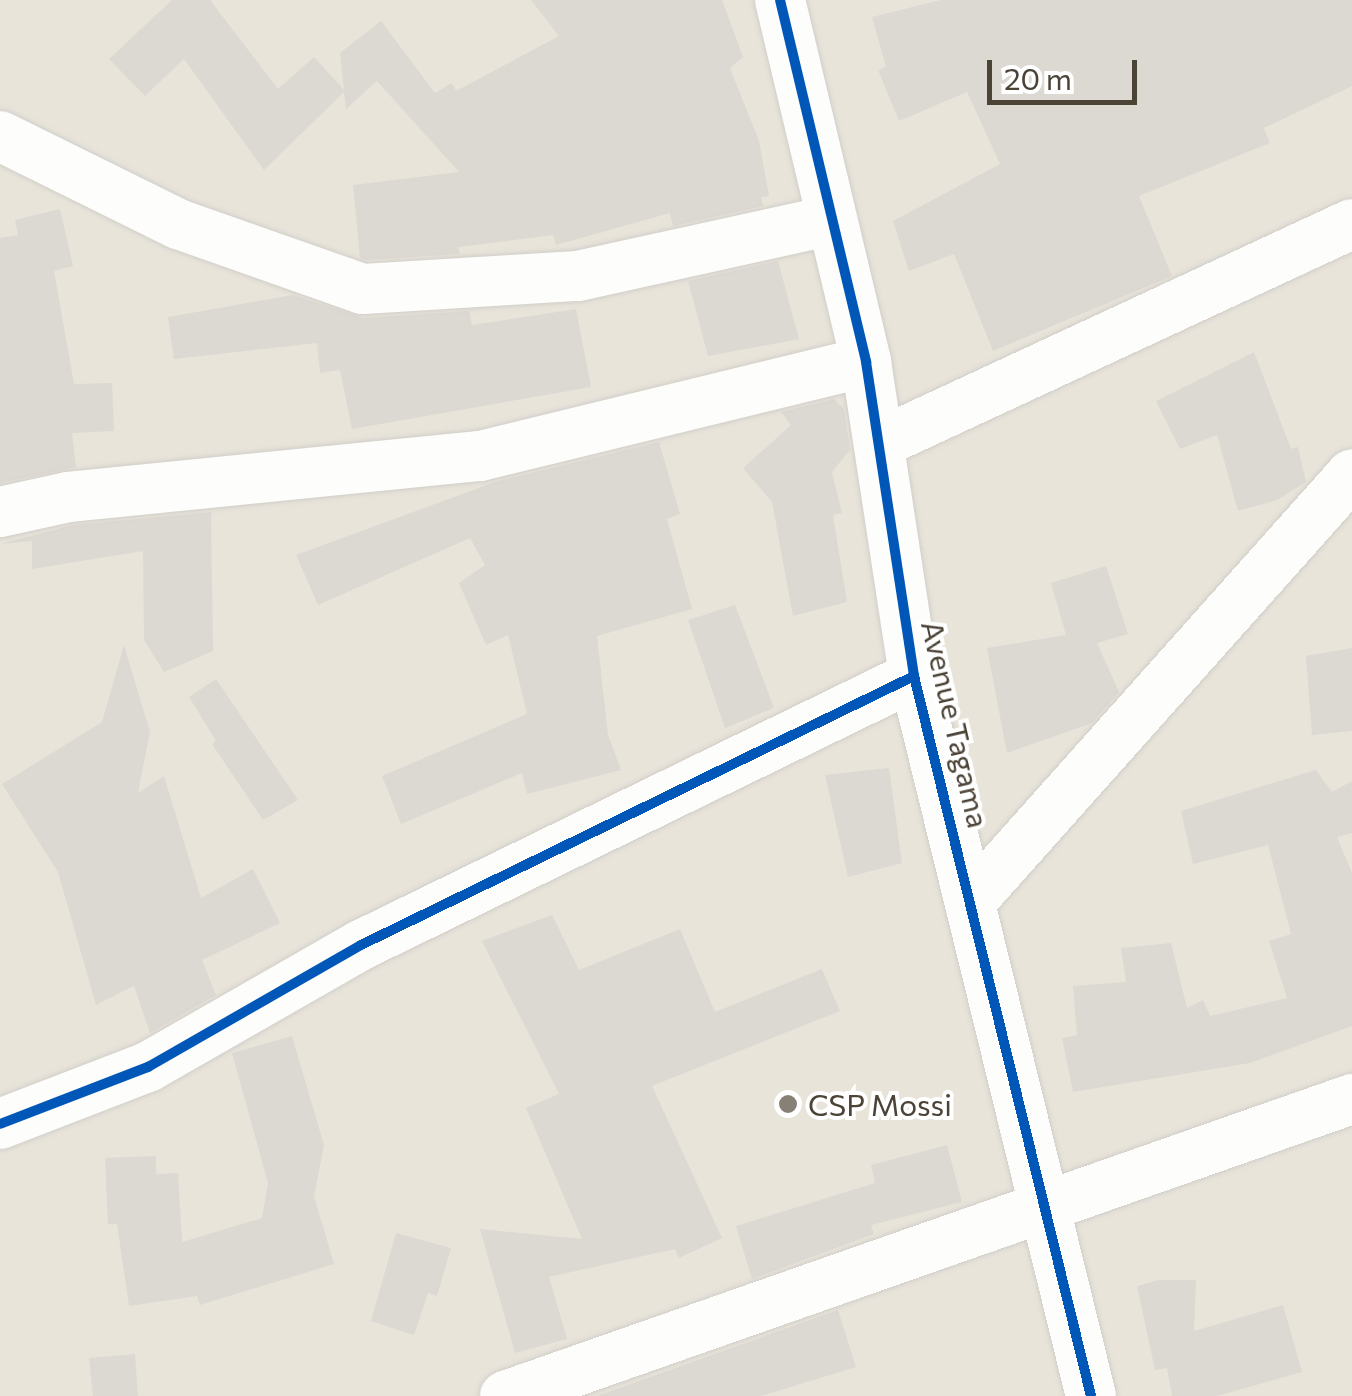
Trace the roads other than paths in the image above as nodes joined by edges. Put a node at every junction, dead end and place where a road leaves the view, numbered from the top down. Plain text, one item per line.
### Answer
1 (780, 0) edge
2 (0, 136) edge
3 (832, 220) junction
4 (1352, 224) edge
5 (866, 362) junction
6 (880, 443) junction
7 (1352, 474) edge
8 (0, 512) edge
9 (914, 676) junction
10 (973, 899) junction
11 (1352, 1098) edge
12 (0, 1124) edge
13 (1040, 1205) junction
14 (505, 1396) edge
15 (1091, 1396) edge

1 - 3 street, Avenue Tagama
2 - 3 street
3 - 5 street, Avenue Tagama
4 - 6 street
5 - 6 street, Avenue Tagama
5 - 8 street
6 - 9 street, Avenue Tagama
7 - 10 street
9 - 10 street, Avenue Tagama
9 - 12 street
10 - 13 street, Avenue Tagama
11 - 13 street
13 - 14 street
13 - 15 street, Avenue Tagama

